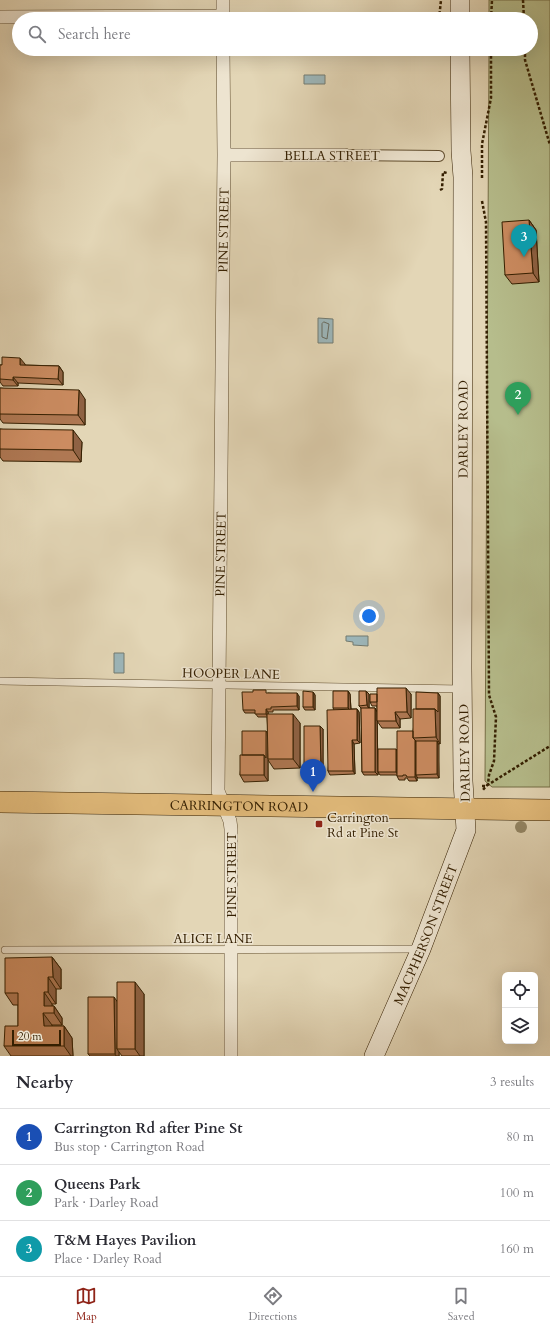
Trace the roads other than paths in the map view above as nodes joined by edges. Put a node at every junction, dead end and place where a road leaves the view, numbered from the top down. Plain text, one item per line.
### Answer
1 (223, 0) edge
2 (460, 0) edge
3 (223, 12) edge
4 (460, 12) edge
5 (0, 17) edge
6 (12, 17) edge
7 (223, 56) edge
8 (460, 56) edge
9 (224, 155) junction
10 (345, 155) joint
11 (439, 156) dead end
12 (0, 681) edge
13 (218, 685) junction
14 (462, 689) junction
15 (0, 802) edge
16 (224, 805) junction
17 (465, 810) junction
18 (550, 810) edge
19 (421, 949) junction
20 (5, 950) dead end
21 (230, 950) junction
22 (231, 1056) edge
23 (374, 1056) edge

1 - 3 street
2 - 4 main road
5 - 6 street
7 - 9 street, PINE STREET
8 - 14 main road, DARLEY ROAD
9 - 10 street, BELLA STREET
9 - 13 street, PINE STREET
10 - 11 street, BELLA STREET
12 - 13 lane, HOOPER LANE
13 - 14 lane, HOOPER LANE
13 - 16 street, PINE STREET
14 - 17 main road, DARLEY ROAD
15 - 16 main road, CARRINGTON ROAD
16 - 17 main road, CARRINGTON ROAD
16 - 21 street, PINE STREET
17 - 18 main road, CARRINGTON ROAD
17 - 19 main road, MACPHERSON STREET
19 - 21 lane, ALICE LANE
19 - 23 main road, MACPHERSON STREET
20 - 21 lane, ALICE LANE
21 - 22 street, PINE STREET

